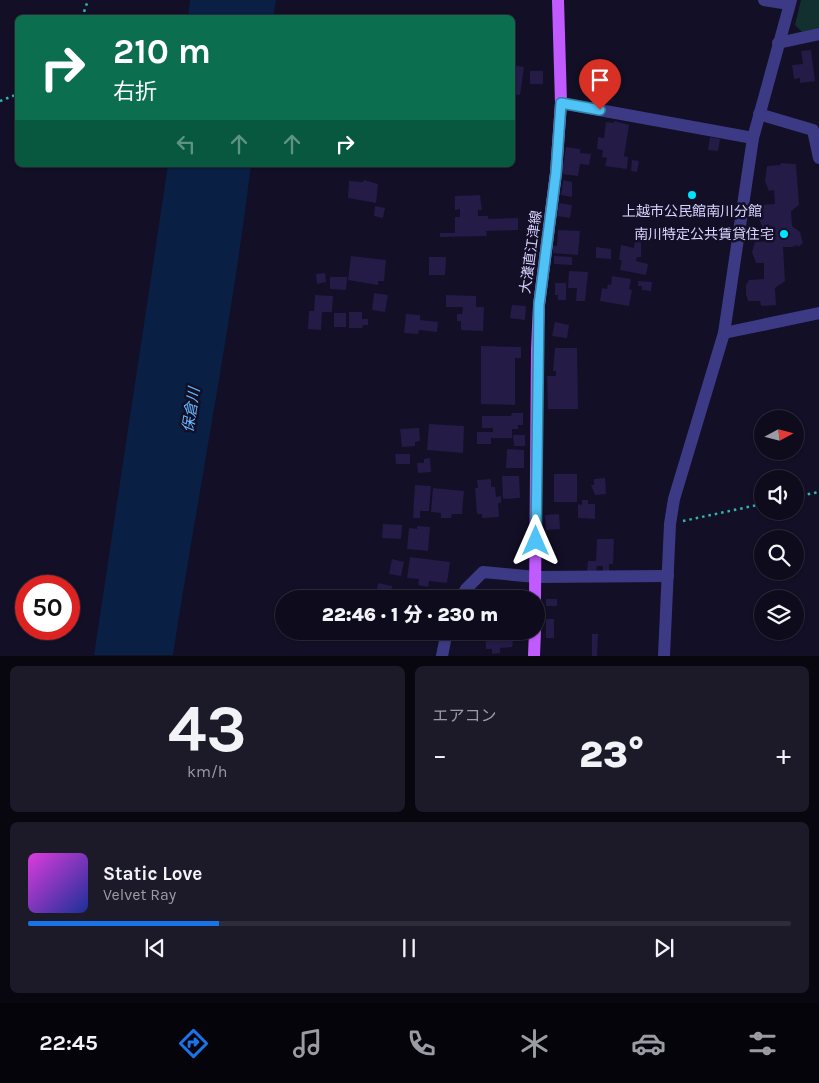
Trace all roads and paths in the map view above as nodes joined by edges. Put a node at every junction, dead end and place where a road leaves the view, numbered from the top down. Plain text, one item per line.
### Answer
1 (88, 0) edge
2 (558, 0) edge
3 (764, 0) edge
4 (790, 2) edge
5 (83, 15) edge
6 (819, 34) edge
7 (778, 43) junction
8 (15, 95) edge
9 (0, 101) edge
10 (561, 103) junction
11 (759, 114) junction
12 (752, 138) junction
13 (819, 158) edge
14 (819, 313) edge
15 (724, 333) junction
16 (819, 492) edge
17 (804, 495) edge
18 (754, 506) edge
19 (670, 524) junction
20 (668, 576) junction
21 (536, 577) junction
22 (465, 590) edge
23 (535, 590) edge
24 (445, 640) edge
25 (535, 640) edge
26 (442, 656) edge
27 (534, 656) edge
28 (664, 656) edge

1 - 5 path
2 - 10 main road, 大瀁直江津線
3 - 4 street
4 - 7 street
6 - 7 street
7 - 11 street
8 - 9 path
10 - 12 street
10 - 21 main road, 大瀁直江津線
11 - 12 street
11 - 13 street
12 - 15 street
14 - 15 street
15 - 19 street
16 - 17 path
18 - 19 path
19 - 20 street
20 - 21 street
20 - 28 street
21 - 22 street
21 - 23 main road, 大瀁直江津線
24 - 26 street
25 - 27 main road

